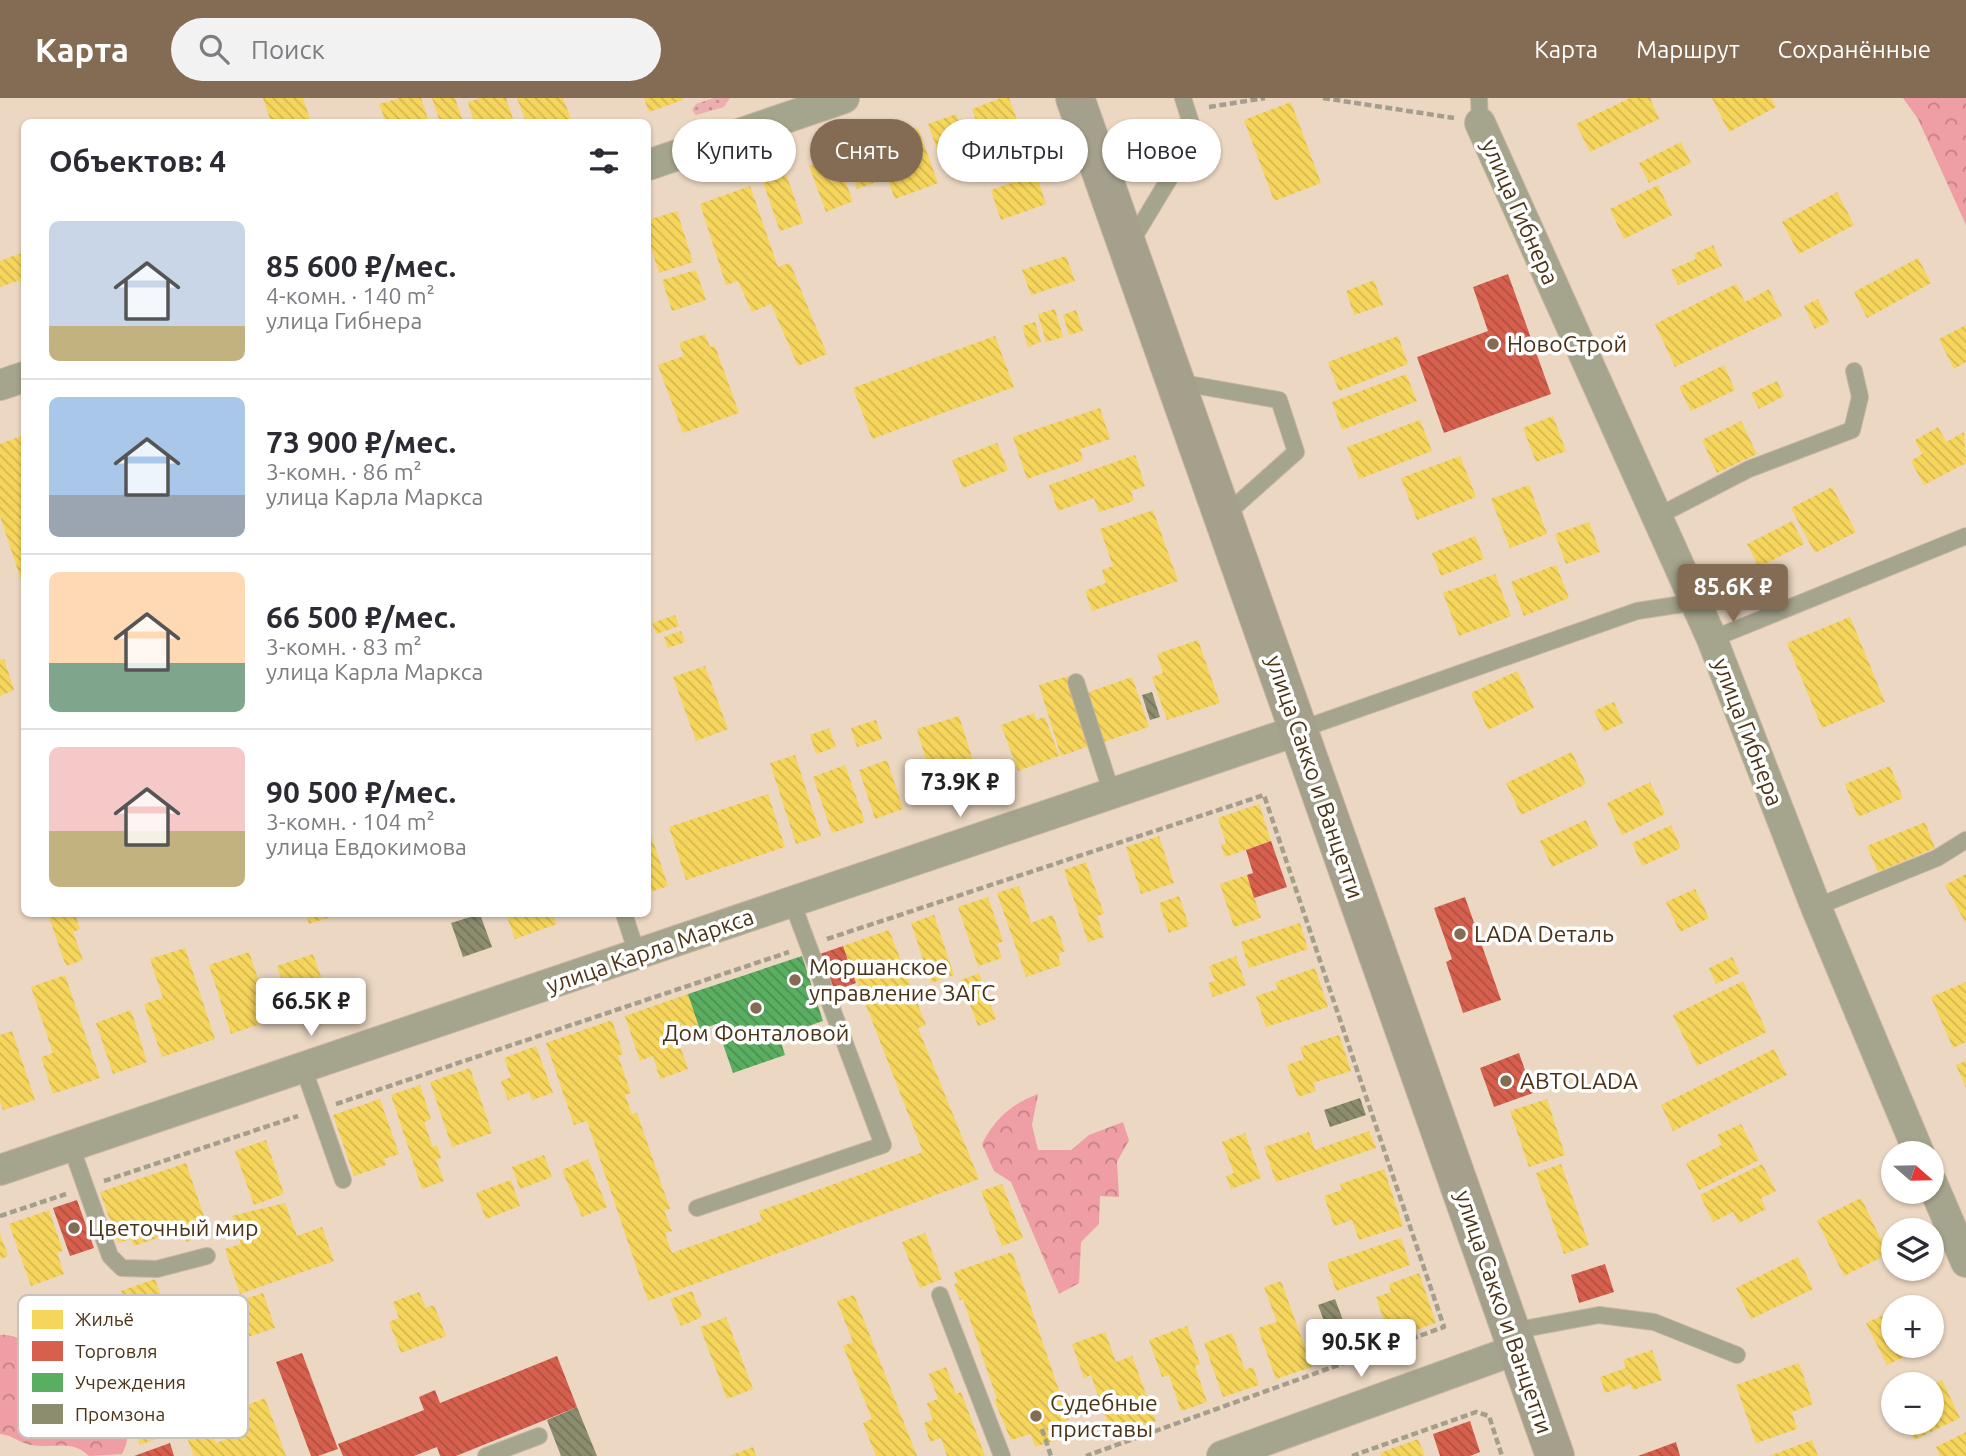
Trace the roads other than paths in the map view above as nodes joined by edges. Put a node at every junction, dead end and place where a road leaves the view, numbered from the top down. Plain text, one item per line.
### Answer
1 (844, 98) edge
2 (1076, 98) edge
3 (1185, 104) edge
4 (1479, 110) edge
5 (651, 164) edge
6 (1128, 247) junction
7 (1854, 371) dead end
8 (21, 378) edge
9 (1175, 382) junction
10 (0, 385) edge
11 (1658, 516) junction
12 (1223, 517) junction
13 (1966, 536) edge
14 (1696, 602) junction
15 (1712, 639) junction
16 (1076, 682) dead end
17 (1299, 730) junction
18 (1112, 794) junction
19 (1966, 840) edge
20 (792, 902) junction
21 (1816, 907) junction
22 (625, 917) edge
23 (638, 956) junction
24 (303, 1067) junction
25 (1914, 1141) edge
26 (71, 1146) junction
27 (0, 1170) edge
28 (343, 1180) dead end
29 (1944, 1204) edge
30 (696, 1208) dead end
31 (1960, 1232) edge
32 (207, 1256) dead end
33 (1966, 1262) edge
34 (940, 1295) dead end
35 (1515, 1340) junction
36 (1737, 1355) dead end
37 (539, 1436) dead end
38 (486, 1456) edge
39 (1002, 1456) edge
40 (1222, 1456) edge
41 (1555, 1456) edge

1 - 5 street
2 - 6 main road, улица Сакко и Ванцетти
3 - 6 lane
4 - 11 street, улица Гибнера
6 - 9 main road, улица Сакко и Ванцетти
7 - 11 lane
8 - 10 street
9 - 12 main road, улица Сакко и Ванцетти
9 - 12 lane
11 - 14 street, улица Гибнера
12 - 17 main road, улица Сакко и Ванцетти
13 - 15 lane
14 - 15 street, улица Гибнера
14 - 17 lane
15 - 21 street, улица Гибнера
16 - 18 lane
17 - 18 street, улица Карла Маркса
17 - 35 main road, улица Сакко и Ванцетти
18 - 20 street, улица Карла Маркса
19 - 21 lane
20 - 23 street, улица Карла Маркса
20 - 30 lane
21 - 25 street, улица Гибнера
22 - 23 lane
23 - 24 street, улица Карла Маркса
24 - 26 street, улица Карла Маркса
24 - 28 lane
26 - 27 street, улица Карла Маркса
26 - 32 lane
29 - 31 street
31 - 33 street
34 - 39 lane
35 - 36 lane
35 - 40 street
35 - 41 main road, улица Сакко и Ванцетти
37 - 38 lane

